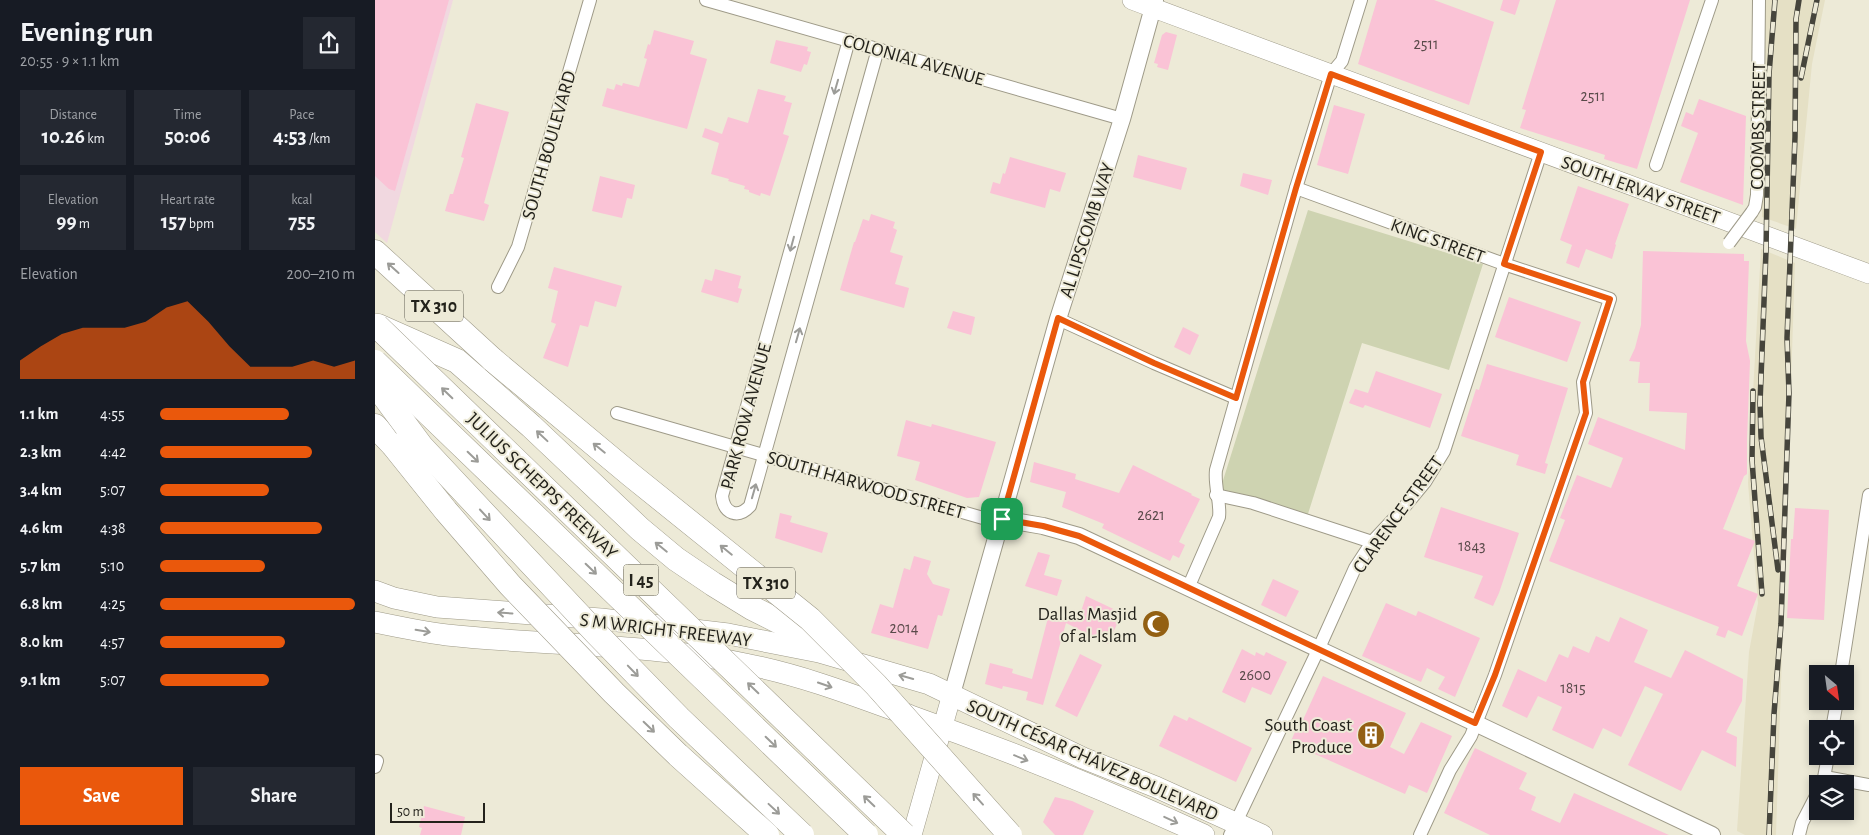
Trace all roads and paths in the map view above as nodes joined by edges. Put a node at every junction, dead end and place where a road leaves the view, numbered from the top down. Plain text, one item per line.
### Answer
1 (590, 0) edge
2 (706, 0) edge
3 (1132, 0) edge
4 (1361, 0) edge
5 (1713, 0) edge
6 (1759, 0) edge
7 (1154, 4) edge
8 (849, 40) junction
9 (878, 49) junction
10 (1331, 74) junction
11 (1122, 119) junction
12 (1541, 152) junction
13 (1656, 166) dead end
14 (1296, 188) junction
15 (1729, 243) dead end
16 (375, 252) edge
17 (1504, 264) junction
18 (1869, 274) edge
19 (499, 286) dead end
20 (1058, 318) junction
21 (376, 324) edge
22 (375, 362) edge
23 (375, 384) edge
24 (1236, 398) junction
25 (617, 413) dead end
26 (375, 426) edge
27 (737, 447) junction
28 (764, 456) junction
29 (1216, 495) junction
30 (1869, 495) edge
31 (1868, 511) edge
32 (1002, 519) junction
33 (1372, 542) junction
34 (1188, 588) junction
35 (375, 591) edge
36 (375, 622) edge
37 (1319, 648) junction
38 (1842, 665) edge
39 (876, 669) junction
40 (951, 694) junction
41 (1475, 723) junction
42 (943, 727) junction
43 (1854, 783) edge
44 (1869, 785) edge
45 (1809, 809) edge
46 (1233, 829) edge
47 (767, 835) edge
48 (802, 835) edge
49 (867, 835) edge
50 (904, 835) edge
51 (912, 835) edge
52 (1010, 835) edge
53 (1204, 835) edge
54 (1262, 835) edge
55 (1420, 835) edge
56 (1712, 835) edge
57 (1799, 835) edge

1 - 19 street, SOUTH BOULEVARD
2 - 8 street, COLONIAL AVENUE
3 - 7 main road, SOUTH ERVAY STREET
4 - 10 street
5 - 13 street
6 - 15 street, COOMBS STREET, bridge
7 - 10 main road, SOUTH ERVAY STREET
7 - 11 street, AL LIPSCOMB WAY
8 - 9 street, COLONIAL AVENUE
8 -> 27 street, PARK ROW AVENUE
9 - 11 street, COLONIAL AVENUE
28 -> 9 street, PARK ROW AVENUE
10 - 12 main road, SOUTH ERVAY STREET
10 - 14 street
11 - 20 street, AL LIPSCOMB WAY
12 - 17 street, CLARENCE STREET
12 - 18 main road, SOUTH ERVAY STREET
14 - 17 street, KING STREET
14 - 24 street
52 -> 16 highway, TX 310, bridge
17 - 33 street, CLARENCE STREET
17 - 41 street, KING STREET
20 - 24 street
20 - 32 street, AL LIPSCOMB WAY
39 -> 21 highway
50 -> 21 highway, JULIUS SCHEPPS FREEWAY / I 45, bridge
22 -> 49 highway, JULIUS SCHEPPS FREEWAY / I 45, bridge
23 -> 48 highway, bridge
24 - 29 street
25 - 27 street, SOUTH HARWOOD STREET
26 -> 47 highway, bridge
27 - 28 street, SOUTH HARWOOD STREET
27 -> 28 street, PARK ROW AVENUE
28 - 32 street, SOUTH HARWOOD STREET
29 - 33 street
29 - 34 street
30 - 31 street
31 - 38 street
32 - 34 street, SOUTH HARWOOD STREET
32 - 40 street, AL LIPSCOMB WAY
33 - 37 street, CLARENCE STREET
34 - 37 street, SOUTH HARWOOD STREET
39 -> 35 main road, S M WRIGHT FREEWAY
36 -> 42 main road, S M WRIGHT FREEWAY
37 - 41 street, SOUTH HARWOOD STREET
37 - 46 street, CLARENCE STREET
40 -> 39 main road, S M WRIGHT FREEWAY
40 - 42 main road, AL LIPSCOMB WAY
40 - 46 main road, SOUTH CÉSAR CHÁVEZ BOULEVARD
41 - 55 street
41 - 56 street, SOUTH HARWOOD STREET
42 - 51 main road, AL LIPSCOMB WAY
42 -> 53 main road, SOUTH CÉSAR CHÁVEZ BOULEVARD
43 - 44 street
45 - 57 street
46 - 54 main road, SOUTH CÉSAR CHÁVEZ BOULEVARD

